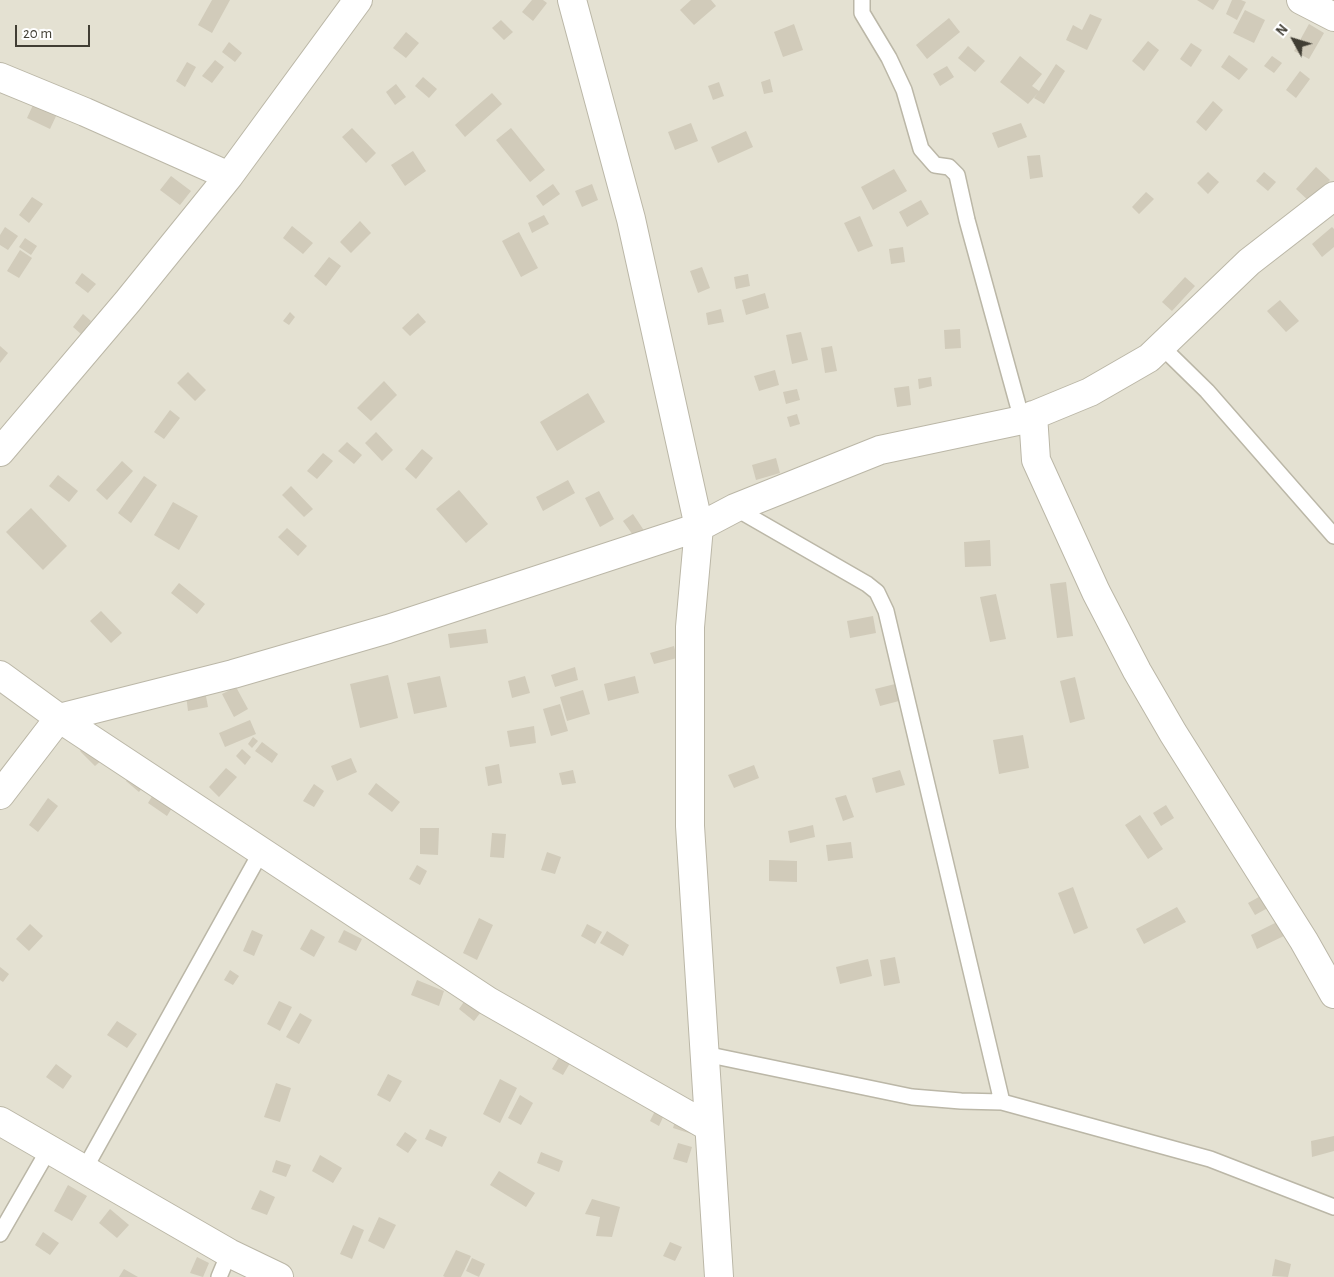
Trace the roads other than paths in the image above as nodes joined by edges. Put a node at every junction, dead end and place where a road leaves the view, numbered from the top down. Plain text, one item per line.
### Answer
1 (358, 0) edge
2 (572, 0) edge
3 (862, 0) edge
4 (1301, 0) edge
5 (1334, 17) edge
6 (0, 77) edge
7 (229, 176) junction
8 (1334, 196) edge
9 (1161, 346) junction
10 (1028, 417) junction
11 (0, 452) edge
12 (735, 508) junction
13 (699, 527) junction
14 (1334, 536) edge
15 (0, 675) edge
16 (59, 718) junction
17 (0, 795) edge
18 (261, 852) junction
19 (1334, 994) edge
20 (704, 1054) junction
21 (1002, 1102) junction
22 (0, 1120) edge
23 (709, 1127) junction
24 (48, 1149) junction
25 (84, 1170) junction
26 (1334, 1207) edge
27 (0, 1234) edge
28 (224, 1265) edge
29 (279, 1277) edge
30 (719, 1277) edge

1 - 7 street
2 - 13 street
3 - 10 lane
4 - 5 street
6 - 7 street
7 - 11 street
8 - 9 street
9 - 10 street
9 - 14 lane
10 - 12 street
10 - 19 street
12 - 13 street
12 - 21 lane
13 - 16 street
13 - 20 street
15 - 16 street
16 - 17 street
16 - 18 street
18 - 23 street
18 - 25 lane
20 - 21 lane
20 - 23 street
21 - 26 lane
22 - 24 street
23 - 30 street
24 - 25 street
24 - 27 lane
25 - 28 street
28 - 29 street

